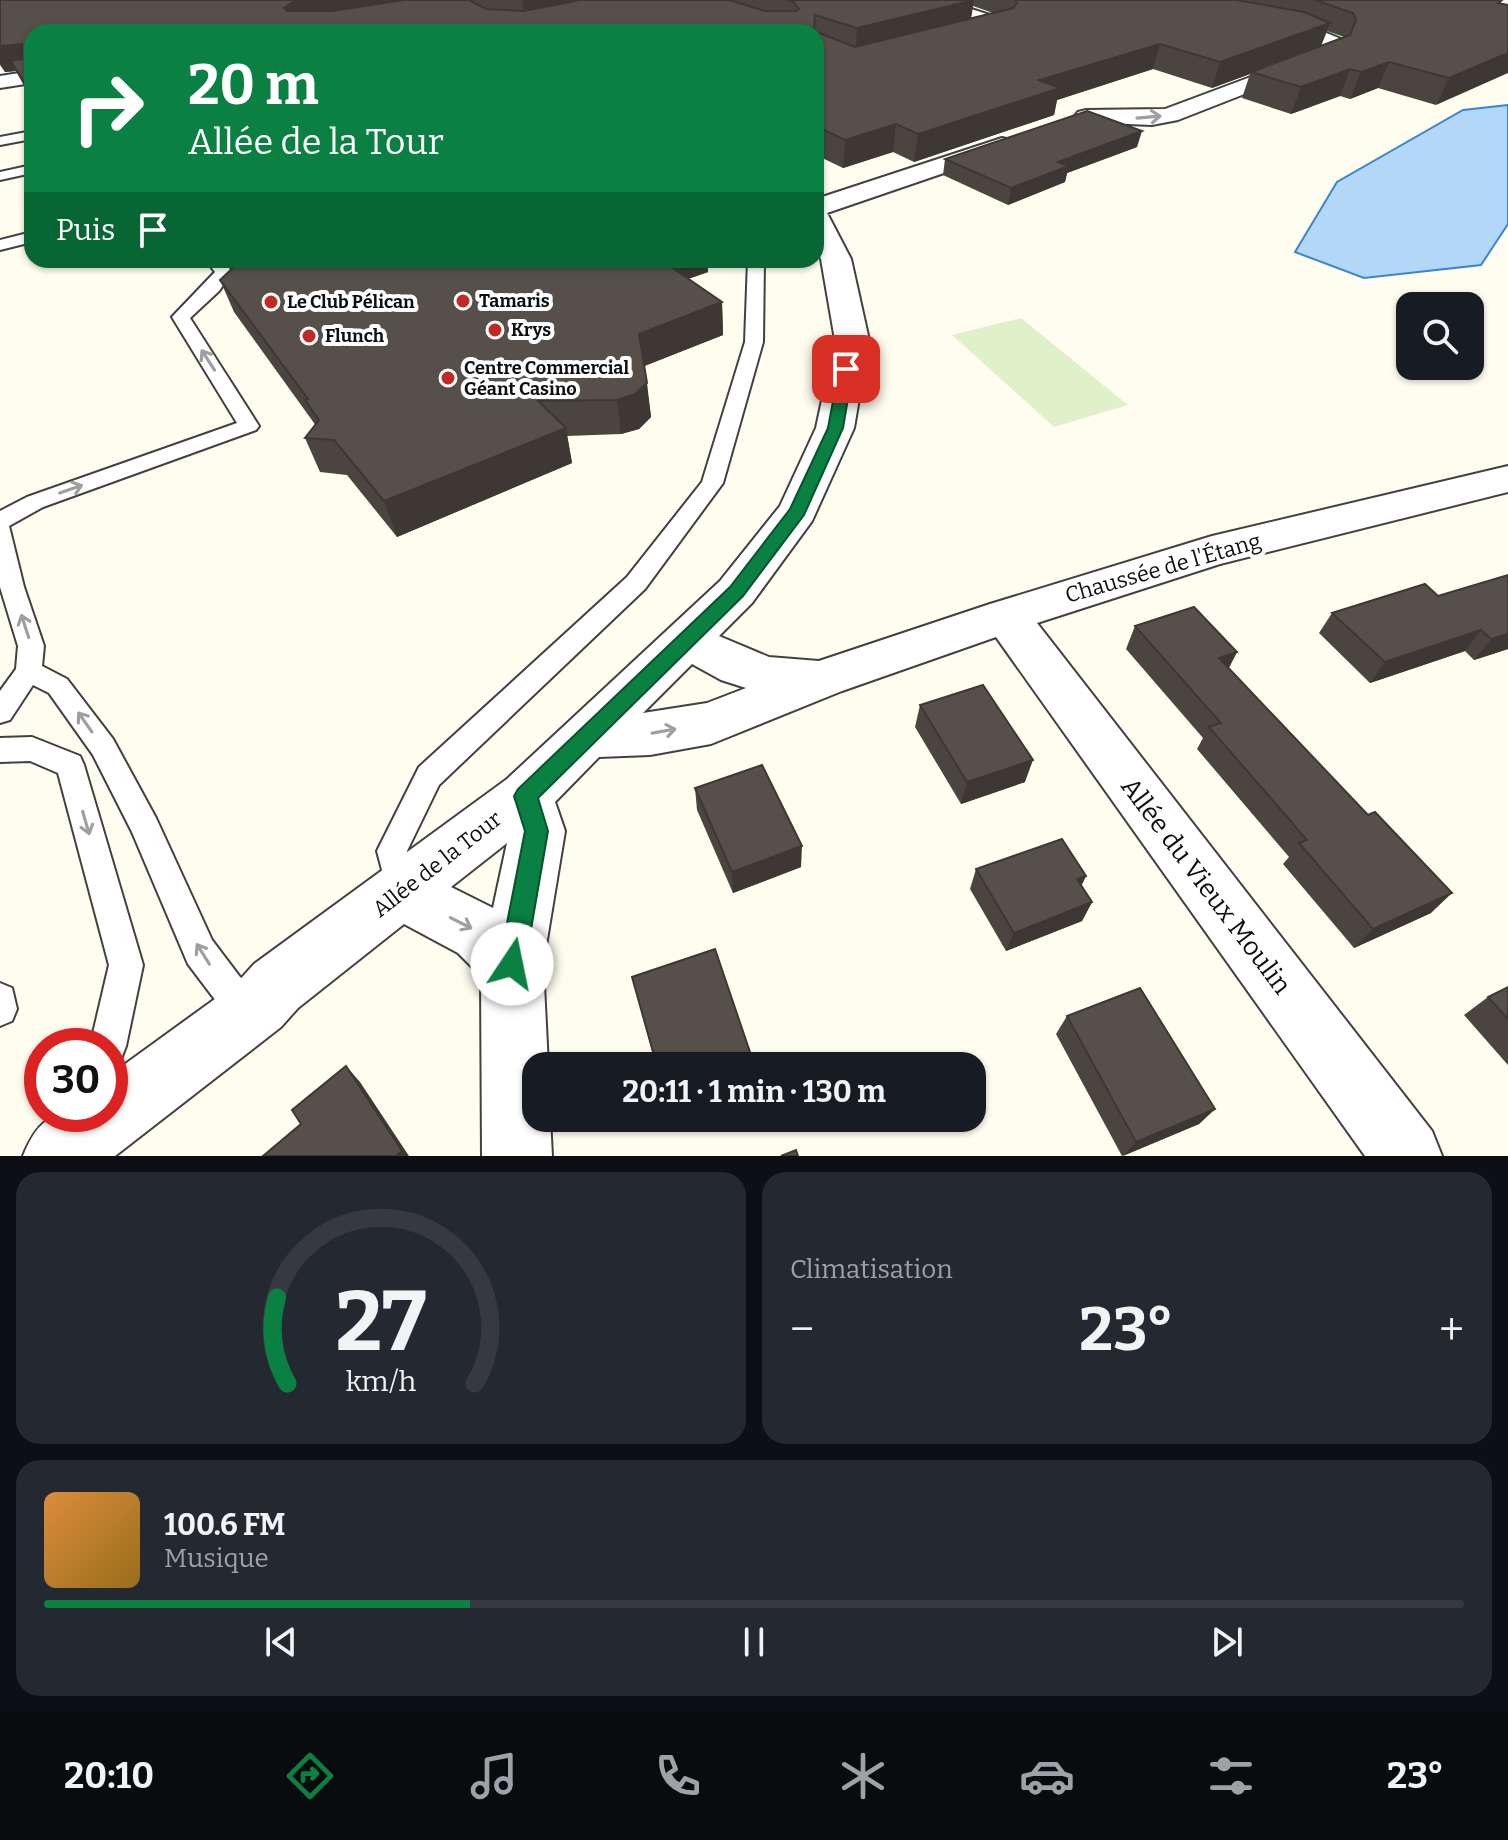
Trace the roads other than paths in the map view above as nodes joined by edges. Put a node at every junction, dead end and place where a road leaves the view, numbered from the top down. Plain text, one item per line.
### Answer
1 (926, 0) edge
2 (1149, 0) edge
3 (942, 40) edge
4 (24, 78) edge
5 (0, 82) edge
6 (1056, 127) edge
7 (24, 136) edge
8 (1026, 137) edge
9 (0, 141) edge
10 (24, 171) edge
11 (0, 176) edge
12 (824, 205) edge
13 (824, 234) edge
14 (24, 239) edge
15 (0, 245) edge
16 (221, 268) edge
17 (756, 268) edge
18 (1508, 479) edge
19 (0, 521) edge
20 (0, 529) edge
21 (1006, 616) junction
22 (686, 640) junction
23 (29, 671) junction
24 (825, 678) junction
25 (0, 712) edge
26 (587, 737) junction
27 (0, 750) edge
28 (526, 796) junction
29 (402, 893) junction
30 (512, 964) junction
31 (0, 1000) edge
32 (259, 1005) junction
33 (0, 1009) edge
34 (112, 1028) edge
35 (80, 1133) edge
36 (517, 1156) edge
37 (1407, 1156) edge

1 - 3 street
2 - 6 street
4 - 5 street
7 - 9 lane
8 - 12 street
10 - 11 lane
13 - 22 street, Allée de la Tour
14 - 15 lane
19 -> 16 lane
17 - 29 lane
18 - 21 street, Chaussée de l'Étang
23 -> 20 lane
21 - 24 street, Chaussée de l'Étang
21 - 37 street, Allée du Vieux Moulin
22 - 24 street, Chaussée de l'Étang
22 - 26 street, Allée de la Tour
23 - 25 lane
32 -> 23 lane
26 -> 24 street, Chaussée de l'Étang
26 - 28 street, Allée de la Tour
27 -> 34 lane
28 - 29 street, Allée de la Tour
28 - 30 street
29 -> 30 street
29 - 32 street, Allée de la Tour
30 - 36 street
31 - 33 lane
32 - 35 street, Allée de la Tour

